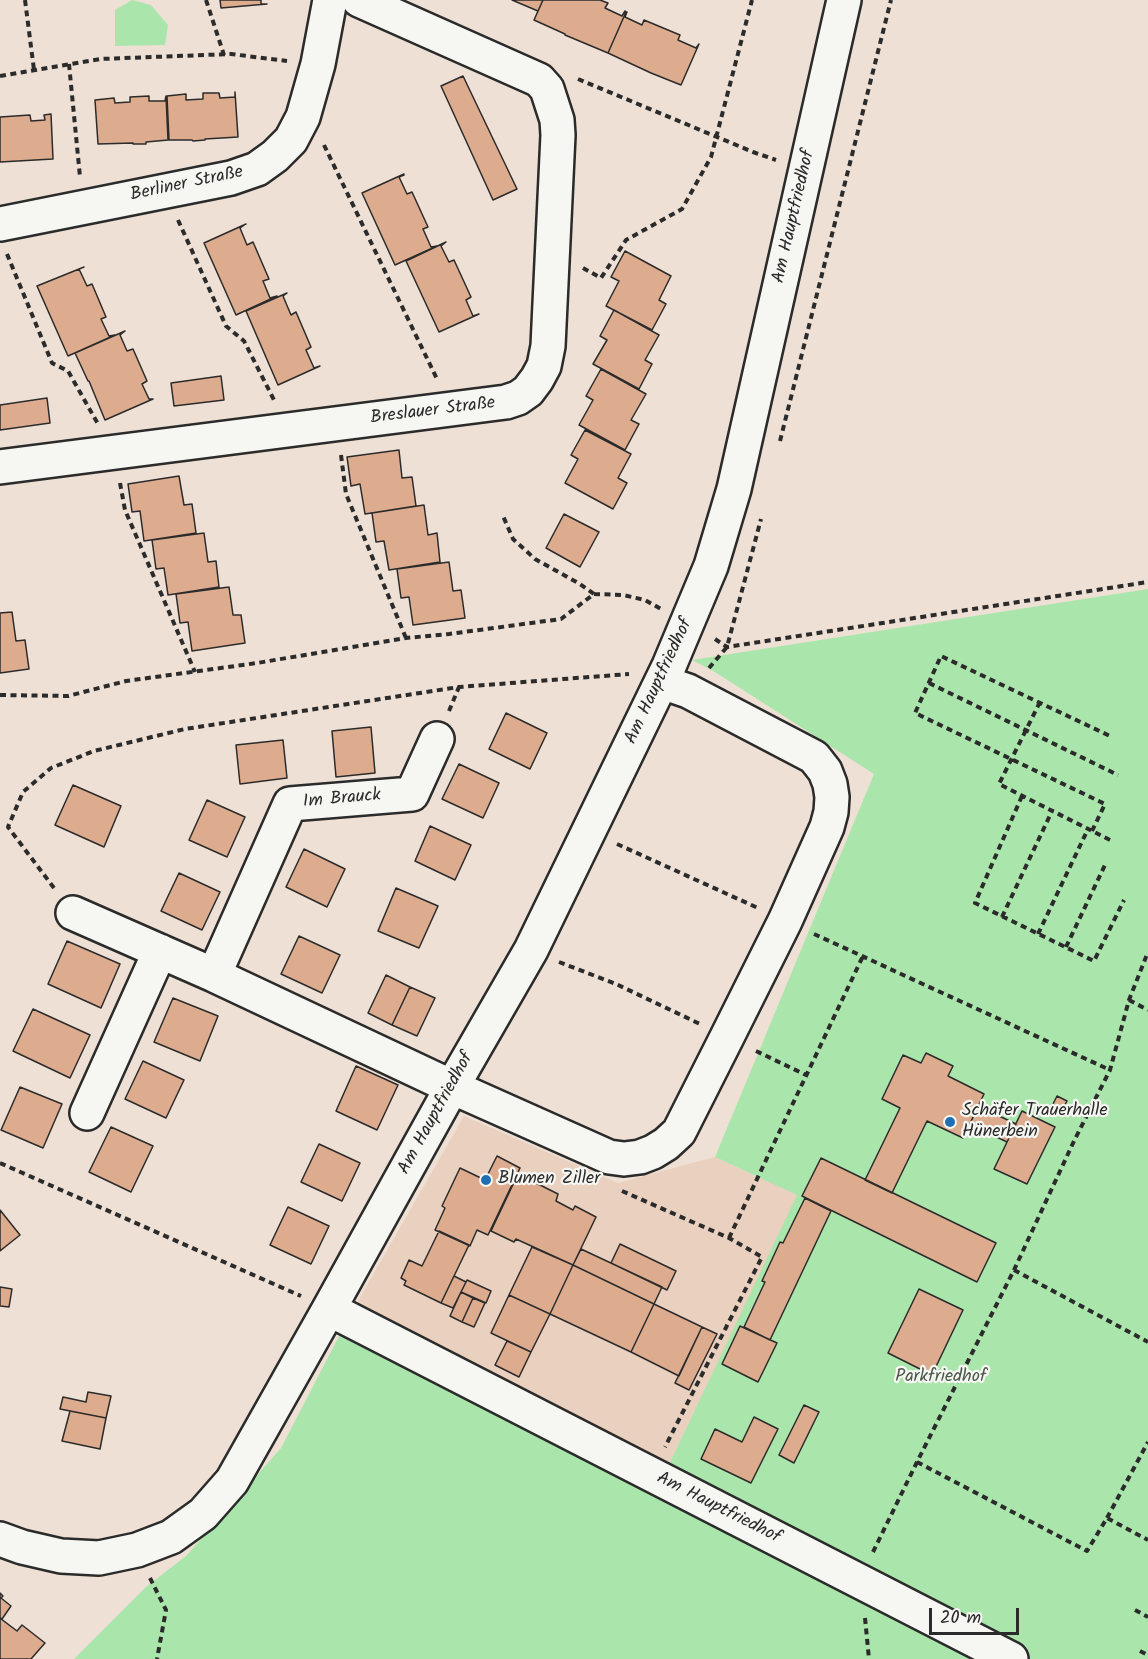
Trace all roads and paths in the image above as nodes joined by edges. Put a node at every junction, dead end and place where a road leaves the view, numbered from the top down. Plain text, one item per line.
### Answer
1 (25, 0) edge
2 (206, 0) edge
3 (330, 0) edge
4 (359, 0) edge
5 (752, 0) edge
6 (844, 0) edge
7 (891, 0) edge
8 (224, 55) junction
9 (69, 64) junction
10 (318, 64) junction
11 (34, 70) junction
12 (0, 76) edge
13 (539, 80) junction
14 (303, 117) junction
15 (717, 137) junction
16 (806, 170) junction
17 (165, 192) junction
18 (83, 207) junction
19 (2, 236) edge
20 (552, 256) junction
21 (451, 410) junction
22 (337, 424) junction
23 (289, 430) junction
24 (779, 445) dead end
25 (115, 452) junction
26 (0, 467) edge
27 (762, 513) dead end
28 (503, 516) dead end
29 (1148, 582) edge
30 (594, 594) junction
31 (688, 624) junction
32 (406, 638) junction
33 (728, 647) junction
34 (195, 672) junction
35 (929, 683) junction
36 (675, 686) junction
37 (0, 695) edge
38 (1040, 702) junction
39 (1026, 730) junction
40 (1110, 736) dead end
41 (437, 739) dead end
42 (1011, 759) junction
43 (1118, 775) dead end
44 (1022, 796) junction
45 (1052, 811) junction
46 (1090, 830) junction
47 (590, 831) junction
48 (1110, 840) dead end
49 (1105, 865) dead end
50 (1124, 900) dead end
51 (73, 913) joint
52 (1002, 916) junction
53 (784, 921) junction
54 (1038, 934) junction
55 (1066, 947) junction
56 (531, 950) junction
57 (160, 951) junction
58 (1148, 952) edge
59 (863, 956) junction
60 (214, 975) junction
61 (1129, 1000) junction
62 (1148, 1010) edge
63 (728, 1037) junction
64 (1110, 1070) junction
65 (806, 1075) junction
66 (452, 1087) junction
67 (87, 1113) dead end
68 (609, 1157) junction
69 (0, 1162) edge
70 (729, 1238) junction
71 (1014, 1270) junction
72 (329, 1308) junction
73 (1148, 1342) edge
74 (1148, 1442) edge
75 (917, 1461) junction
76 (651, 1474) junction
77 (1107, 1518) junction
78 (0, 1539) edge
79 (1148, 1540) edge
80 (137, 1550) junction
81 (864, 1584) junction
82 (1135, 1610) dead end
83 (1148, 1617) edge
84 (1140, 1651) dead end
85 (1148, 1655) edge
86 (157, 1659) edge
87 (1011, 1659) edge

1 - 11 path
2 - 8 path
3 - 10 street, Berliner Straße
4 - 13 street
5 - 15 path
6 - 16 street, Am Hauptfriedhof
7 - 24 path
8 - 9 path
8 - 10 path
9 - 11 path
9 - 18 path
10 - 14 street, Berliner Straße
11 - 12 path
13 - 15 path
13 - 20 street, Breslauer Straße
14 - 17 street, Berliner Straße
14 - 21 path
15 - 16 path
15 - 20 path
16 - 31 street, Am Hauptfriedhof
17 - 18 street, Berliner Straße
17 - 23 path
18 - 19 street, Berliner Straße
19 - 25 path
20 - 21 street, Breslauer Straße
21 - 22 street, Breslauer Straße
22 - 23 street, Breslauer Straße
22 - 32 path
23 - 25 street, Breslauer Straße
25 - 26 street, Breslauer Straße
25 - 34 path
27 - 33 path
28 - 30 path
29 - 33 path
30 - 31 path
30 - 32 path
31 - 36 street, Am Hauptfriedhof
32 - 34 path
33 - 36 path
34 - 37 path
35 - 38 path
35 - 39 path
35 - 42 path
36 - 47 street, Am Hauptfriedhof
36 - 51 path
36 - 53 street
38 - 39 path
38 - 40 path
39 - 42 path
39 - 43 path
41 - 60 street, Im Brauck
42 - 44 path
42 - 46 path
44 - 45 path
44 - 52 path
45 - 46 path
45 - 52 path
46 - 48 path
46 - 54 path
47 - 53 path
47 - 56 street, Am Hauptfriedhof
49 - 55 path
50 - 55 path
51 - 57 street
52 - 54 path
53 - 59 path
53 - 63 street
54 - 55 path
56 - 63 path
56 - 66 street, Am Hauptfriedhof
57 - 60 street
57 - 67 street
58 - 61 path
59 - 64 path
59 - 65 path
60 - 66 street
61 - 62 path
61 - 64 path
63 - 65 path
63 - 68 street
64 - 71 path
65 - 70 path
66 - 68 street
66 - 72 street, Am Hauptfriedhof
68 - 70 path
69 - 72 path
70 - 76 path
71 - 73 path
71 - 75 path
72 - 76 street, Am Hauptfriedhof
72 - 80 street, Am Hauptfriedhof
74 - 77 path
75 - 77 path
75 - 81 path
76 - 81 street, Am Hauptfriedhof
77 - 79 path
78 - 80 street, Am Hauptfriedhof
80 - 86 path
81 - 87 street, Am Hauptfriedhof
82 - 83 path
84 - 85 path

